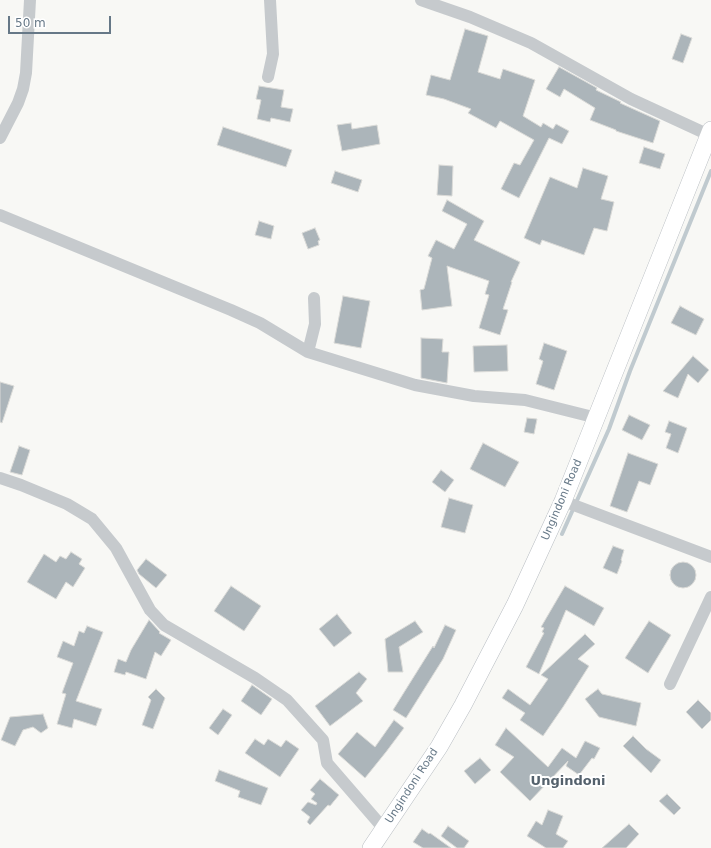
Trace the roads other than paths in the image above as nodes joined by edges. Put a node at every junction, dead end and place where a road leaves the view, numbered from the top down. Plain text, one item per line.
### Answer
1 (30, 0) edge
2 (270, 0) edge
3 (421, 0) edge
4 (268, 77) dead end
5 (710, 133) edge
6 (0, 138) edge
7 (0, 215) edge
8 (314, 298) dead end
9 (308, 352) junction
10 (597, 418) junction
11 (0, 478) edge
12 (562, 501) junction
13 (711, 557) edge
14 (711, 597) edge
15 (670, 684) dead end
16 (384, 829) junction
17 (371, 848) edge

1 - 6 street
2 - 4 street
3 - 5 street
5 - 10 main road, Ungindoni Road
7 - 9 street
8 - 9 street
9 - 10 street
10 - 12 main road, Ungindoni Road
11 - 16 street
12 - 13 street
12 - 16 main road, Ungindoni Road
14 - 15 street
16 - 17 main road, Ungindoni Road

